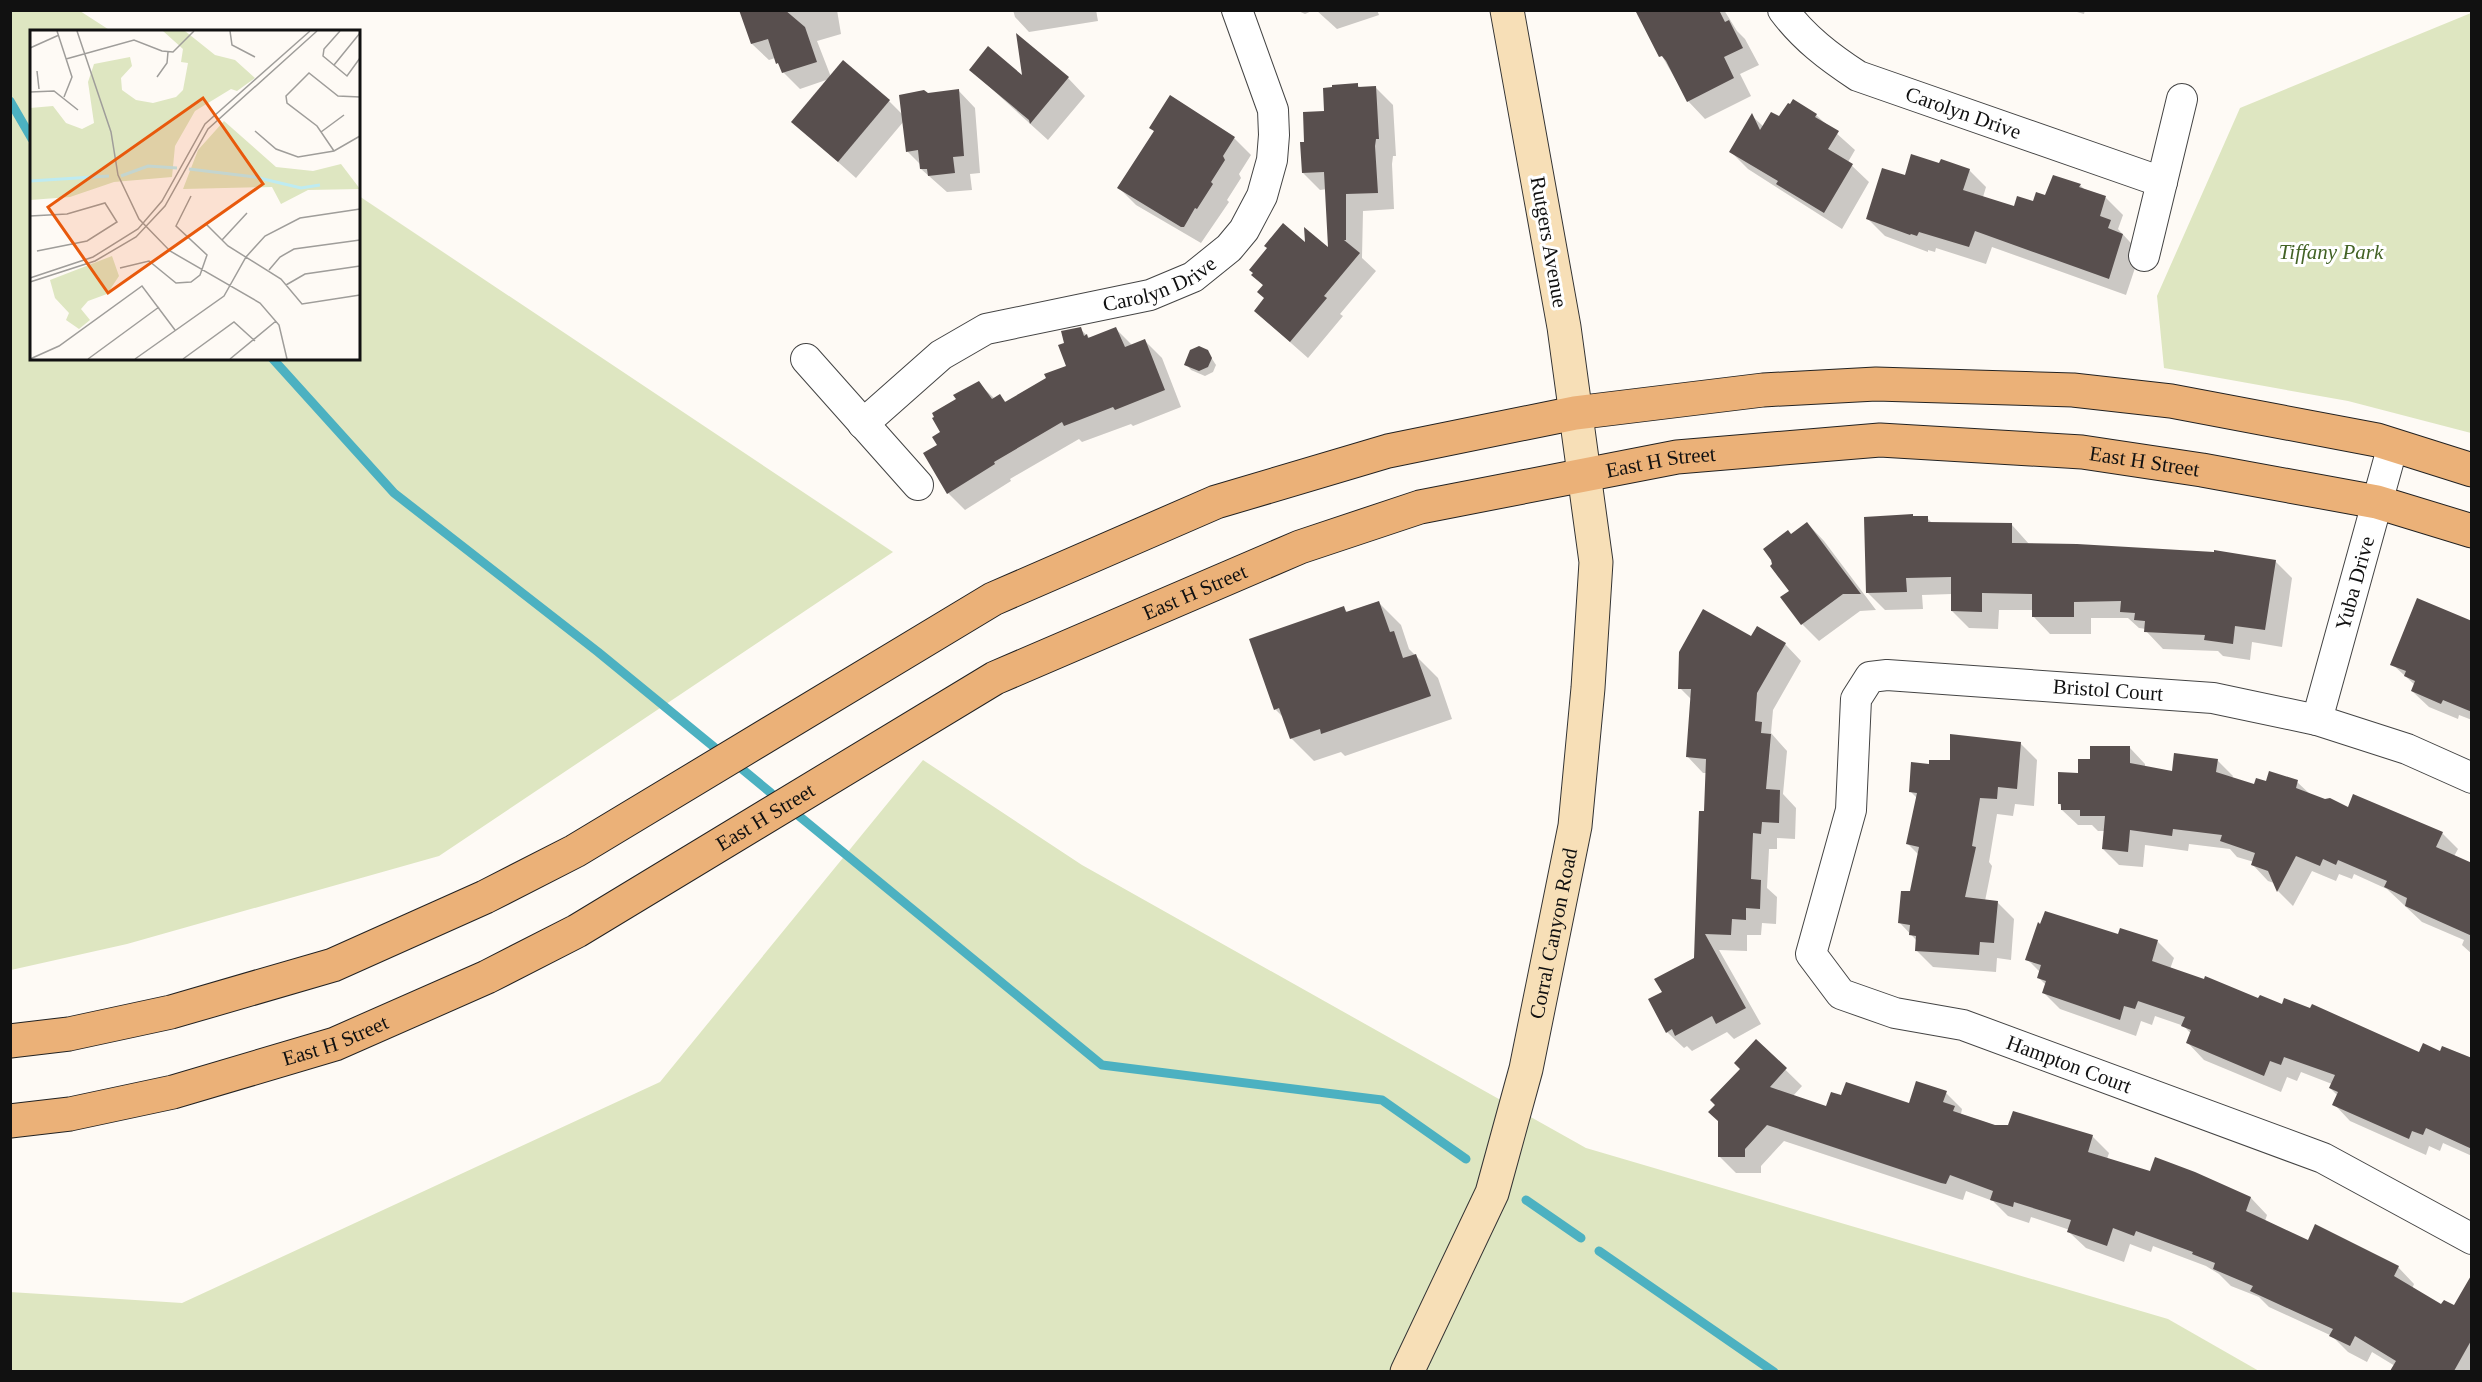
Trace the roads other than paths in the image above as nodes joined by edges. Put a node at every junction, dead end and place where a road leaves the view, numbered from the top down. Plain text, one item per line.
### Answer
1 (1237, 10) edge
2 (1507, 10) edge
3 (1783, 10) edge
4 (2182, 99) dead end
5 (2162, 182) junction
6 (2144, 256) dead end
7 (806, 359) dead end
8 (1575, 414) junction
9 (863, 424) junction
10 (2393, 445) junction
11 (2472, 470) edge
12 (1584, 474) junction
13 (918, 485) dead end
14 (2377, 502) junction
15 (2472, 531) edge
16 (2317, 720) junction
17 (2472, 778) edge
18 (1851, 810) joint
19 (10, 1041) edge
20 (10, 1121) edge
21 (2472, 1239) edge
22 (1407, 1371) edge

1 - 9 street, Carolyn Drive
2 - 8 main road, Rutgers Avenue
3 - 5 street, Carolyn Drive
4 - 5 street
5 - 6 street
7 - 9 street
8 - 10 main road
8 - 12 main road, Rutgers Avenue
8 - 19 main road
9 - 13 street
10 - 11 main road
10 - 14 street, Yuba Drive
12 - 14 main road, East H Street
12 - 20 main road, East H Street
12 - 22 main road, Corral Canyon Road
14 - 15 main road, East H Street
14 - 16 street, Yuba Drive
16 - 17 street, Bristol Court
16 - 18 street, Bristol Court
18 - 21 street, Hampton Court

